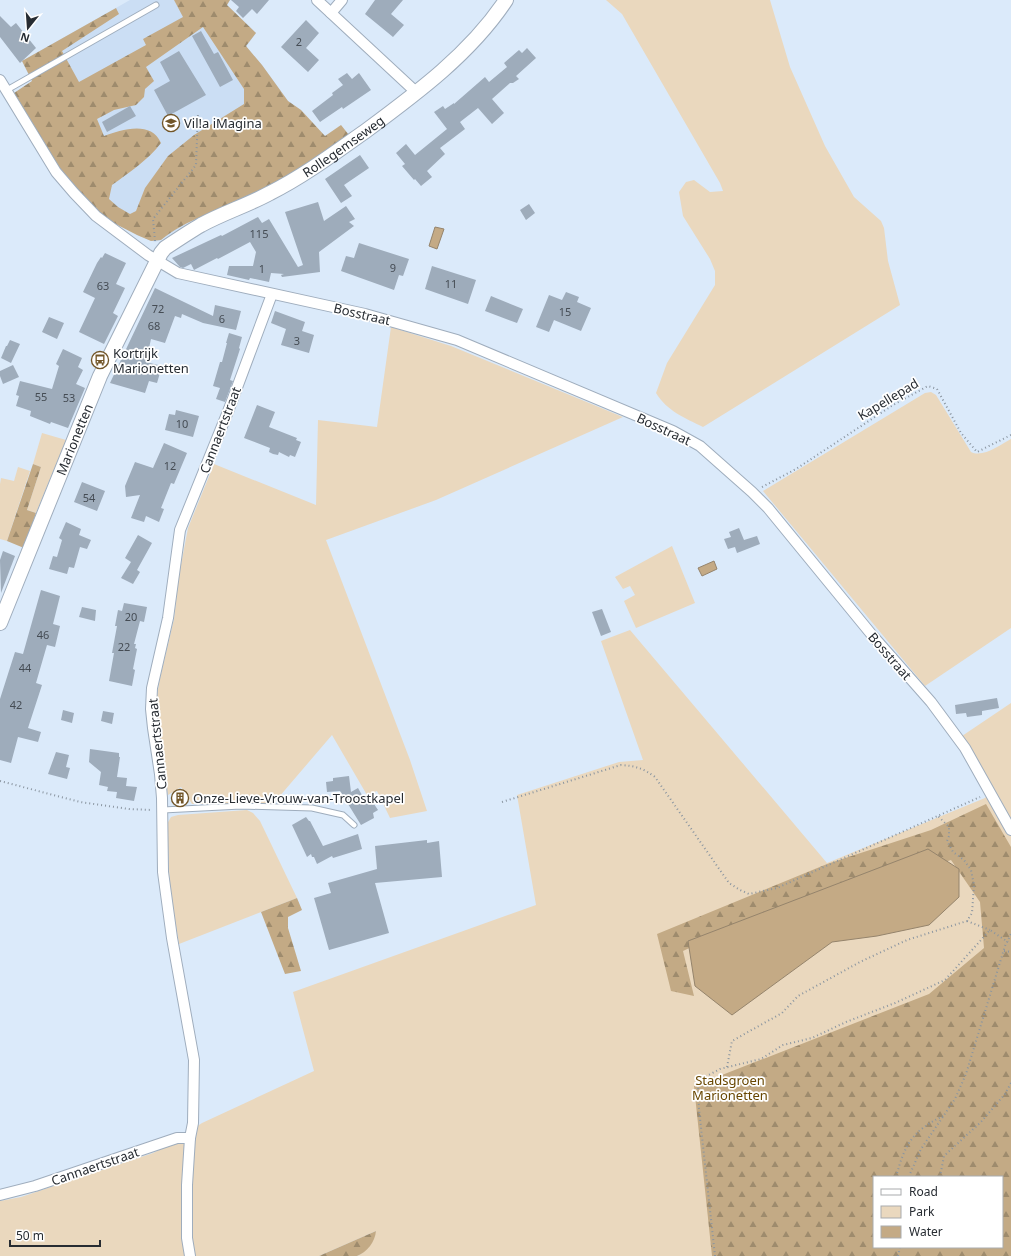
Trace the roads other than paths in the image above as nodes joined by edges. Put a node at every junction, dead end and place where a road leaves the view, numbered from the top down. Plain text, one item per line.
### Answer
1 (317, 0) edge
2 (342, 0) edge
3 (506, 0) edge
4 (156, 5) dead end
5 (331, 13) junction
6 (0, 80) edge
7 (7, 90) junction
8 (417, 93) junction
9 (159, 257) junction
10 (272, 294) junction
11 (0, 623) edge
12 (163, 810) junction
13 (354, 825) dead end
14 (1011, 830) edge
15 (190, 1138) junction
16 (0, 1195) edge
17 (190, 1256) edge

1 - 5 street
2 - 5 street
3 - 8 street, Rollegemseweg
4 - 7 lane
5 - 8 street
6 - 7 street, Bosstraat
7 - 9 street, Bosstraat
8 - 9 street, Rollegemseweg
9 - 10 street, Bosstraat
9 - 11 street, Marionetten
10 - 12 street, Cannaertstraat
10 - 14 street, Bosstraat
12 - 13 lane
12 - 15 street, Cannaertstraat
15 - 16 street, Cannaertstraat
15 - 17 street, Cannaertstraat

